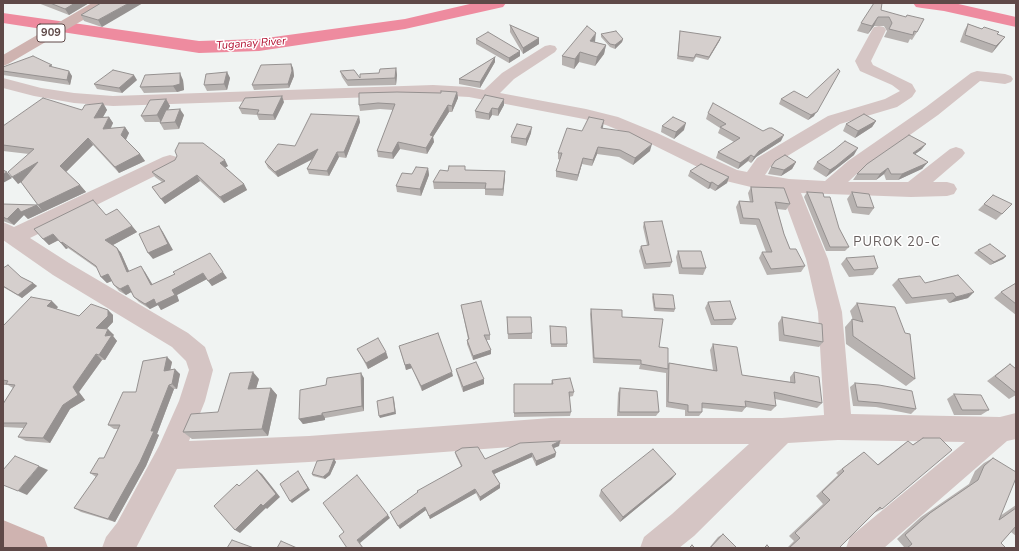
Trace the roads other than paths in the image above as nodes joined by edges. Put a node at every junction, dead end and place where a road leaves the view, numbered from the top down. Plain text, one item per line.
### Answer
1 (102, 3) edge
2 (879, 30) dead end
3 (550, 49) dead end
4 (3, 61) edge
5 (1005, 79) dead end
6 (3, 83) edge
7 (487, 96) junction
8 (956, 153) dead end
9 (170, 161) edge
10 (755, 180) junction
11 (789, 186) junction
12 (829, 188) junction
13 (947, 189) dead end
14 (911, 190) junction
15 (8, 234) edge
16 (838, 427) junction
17 (1008, 428) edge
18 (782, 431) junction
19 (169, 456) junction
20 (3, 535) edge
21 (33, 548) edge
22 (116, 548) edge
23 (655, 548) edge
24 (861, 548) edge

1 - 4 main road, 909
2 - 10 street
3 - 7 street
5 - 12 street
6 - 7 street
7 - 10 street
8 - 14 street
9 - 15 street
10 - 11 street
11 - 12 street
11 - 16 street
12 - 14 street
13 - 14 street
15 - 19 street
16 - 17 street
16 - 18 street
17 - 24 street
18 - 19 street
18 - 23 street
19 - 22 street
20 - 21 main road

